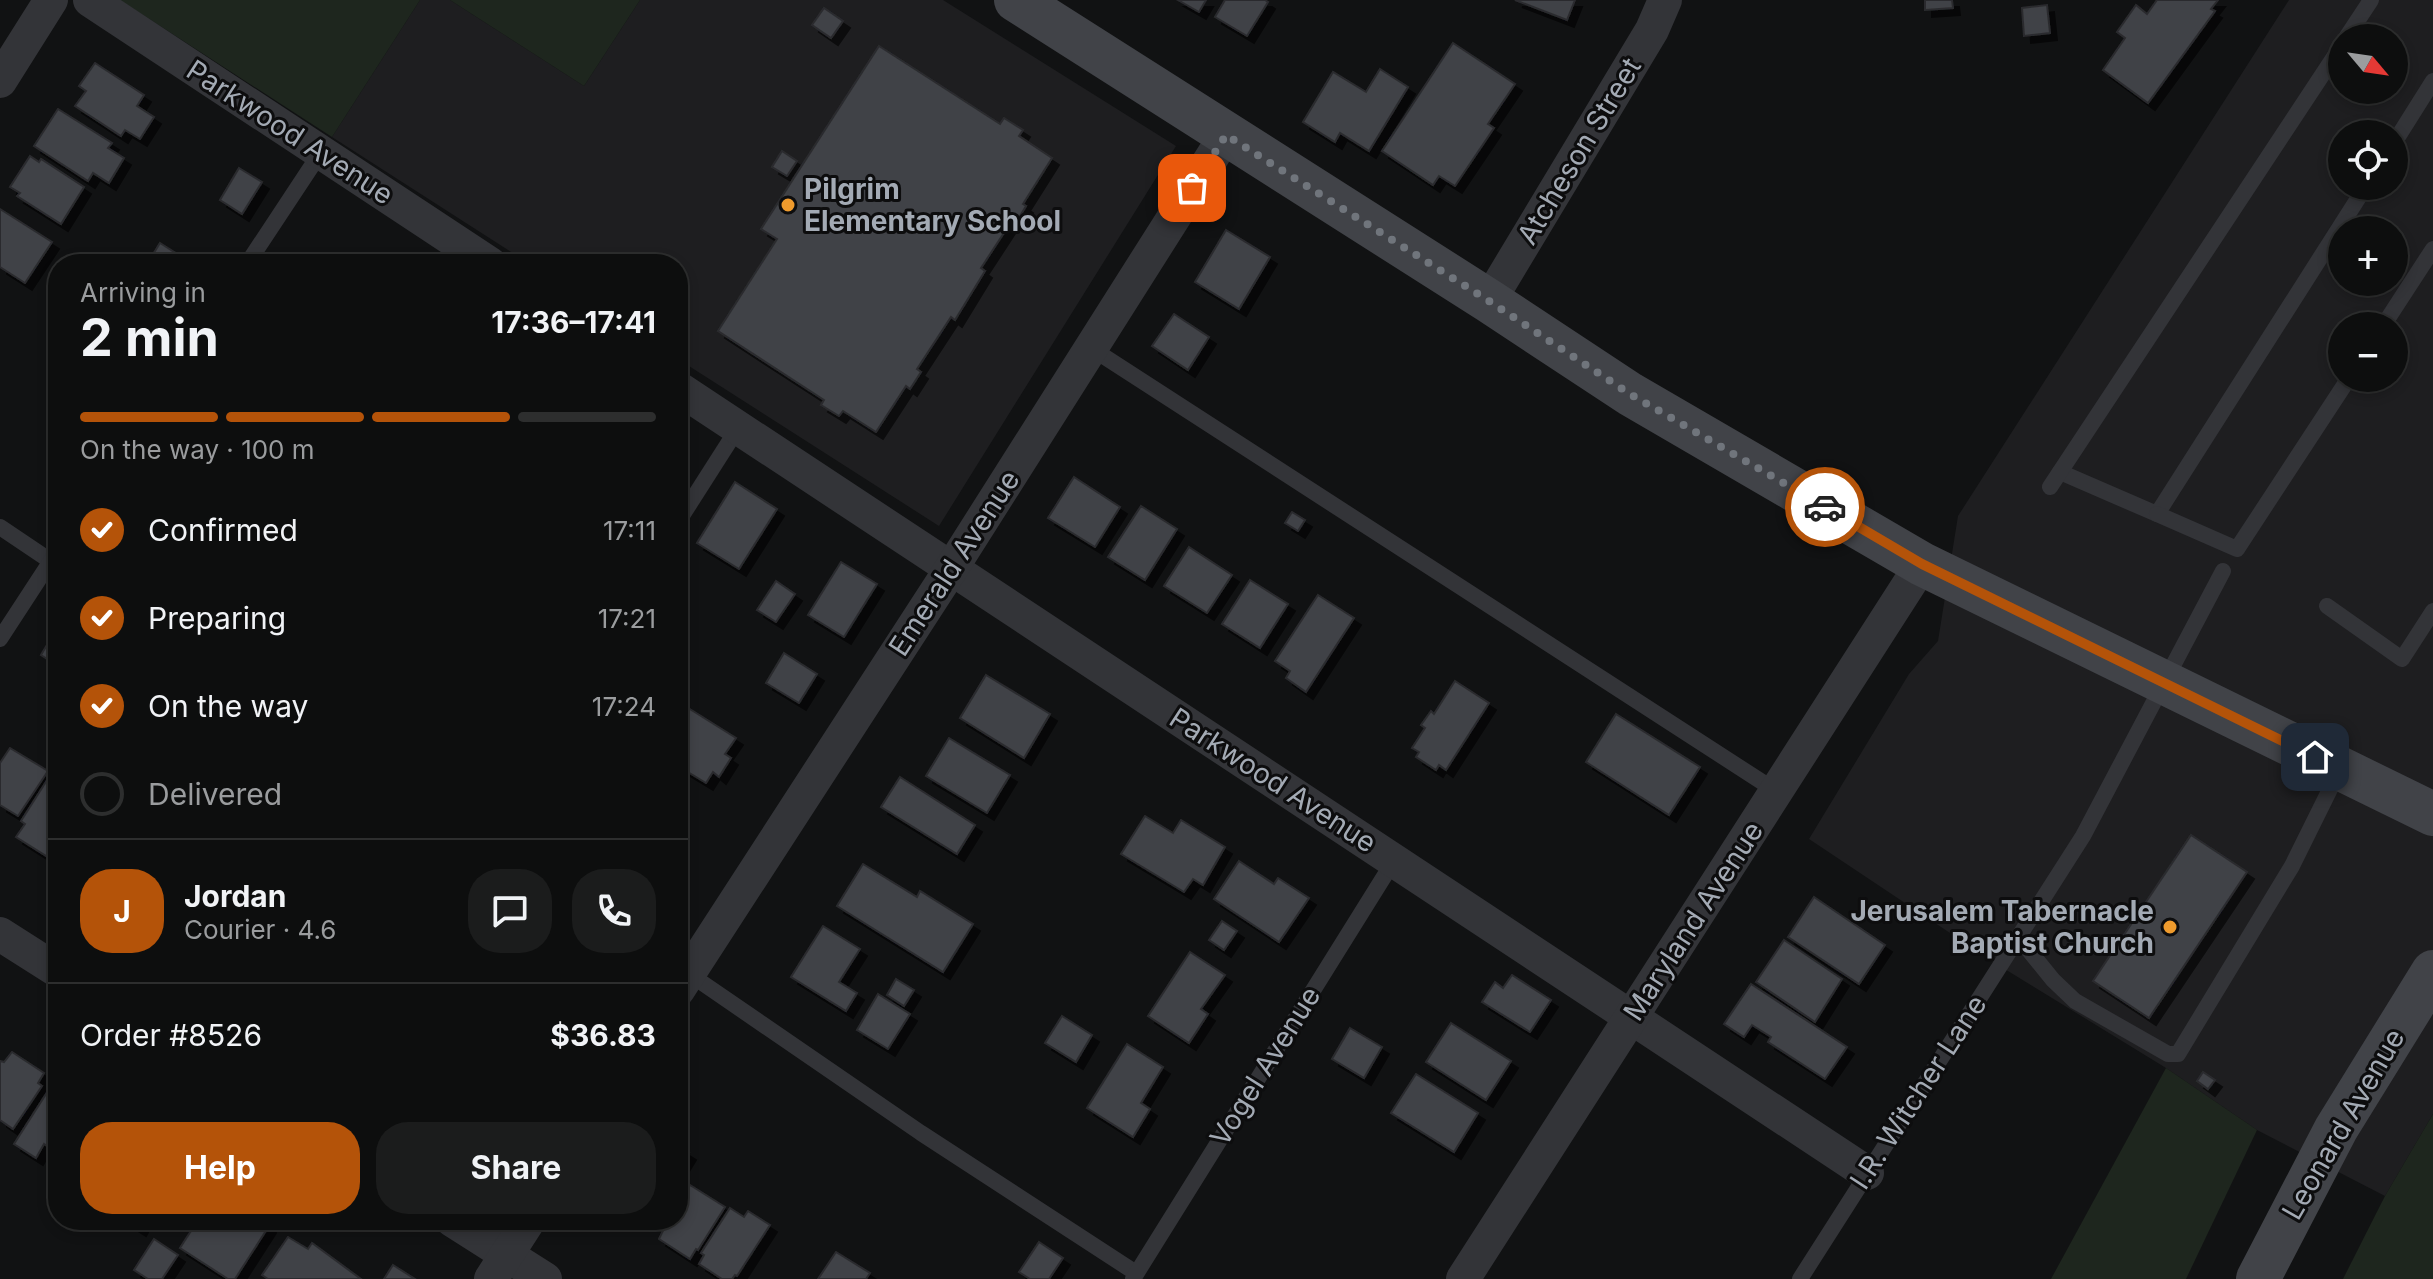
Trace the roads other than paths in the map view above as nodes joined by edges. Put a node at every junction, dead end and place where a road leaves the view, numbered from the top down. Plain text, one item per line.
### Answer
1 (51, 0) edge
2 (90, 0) edge
3 (1016, 0) edge
4 (1665, 0) edge
5 (2371, 0) edge
6 (2355, 24) edge
7 (2328, 66) edge
8 (0, 81) edge
9 (2433, 81) edge
10 (2408, 121) edge
11 (1226, 135) junction
12 (321, 152) junction
13 (2357, 200) edge
14 (2433, 249) edge
15 (254, 254) edge
16 (475, 254) edge
17 (1489, 301) junction
18 (2392, 312) edge
19 (1091, 348) junction
20 (2340, 392) edge
21 (688, 395) edge
22 (738, 428) junction
23 (2060, 472) junction
24 (2050, 487) dead end
25 (688, 506) edge
26 (2157, 514) junction
27 (0, 527) edge
28 (48, 554) edge
29 (1922, 564) junction
30 (951, 569) junction
31 (48, 570) edge
32 (2223, 571) dead end
33 (2327, 606) dead end
34 (2433, 611) edge
35 (0, 639) edge
36 (2165, 683) junction
37 (2340, 769) junction
38 (1776, 791) junction
39 (2433, 814) edge
40 (1395, 859) junction
41 (0, 934) edge
42 (2018, 937) junction
43 (48, 965) edge
44 (688, 968) edge
45 (2433, 972) edge
46 (688, 981) edge
47 (1631, 1017) junction
48 (1867, 1173) junction
49 (462, 1230) edge
50 (523, 1230) edge
51 (499, 1267) edge
52 (1135, 1276) edge
53 (545, 1279) edge
54 (1463, 1279) edge
55 (1800, 1279) edge
56 (2258, 1279) edge

1 - 8 street
2 - 12 street, Parkwood Avenue
3 - 11 main road
4 - 17 street, Atcheson Street
5 - 6 lane
7 - 23 lane
9 - 10 lane
11 - 17 main road
11 - 19 street, Emerald Avenue
12 - 15 lane
12 - 16 street, Parkwood Avenue
13 - 26 lane
14 - 18 lane
17 - 29 main road
19 - 30 street, Emerald Avenue
19 - 38 lane
20 - 26 lane
21 - 22 street, Parkwood Avenue
22 - 25 lane
22 - 30 street, Parkwood Avenue
23 - 24 lane
23 - 26 lane
27 - 28 lane
29 - 36 main road
29 - 38 street, Maryland Avenue
30 - 40 street, Parkwood Avenue
30 - 44 street, Emerald Avenue
31 - 35 lane
32 - 36 lane, I.R. Witcher Lane
33 - 34 lane
36 - 37 main road
36 - 42 lane, I.R. Witcher Lane
37 - 39 main road
37 - 42 lane
38 - 47 street, Maryland Avenue
40 - 47 street, Parkwood Avenue
40 - 52 lane, Vogel Avenue
41 - 43 street
42 - 48 lane, I.R. Witcher Lane
45 - 56 main road, Leonard Avenue
46 - 52 lane
47 - 48 street, Parkwood Avenue
47 - 54 street, Maryland Avenue
48 - 55 lane, I.R. Witcher Lane
49 - 51 street
50 - 51 street
51 - 53 street

